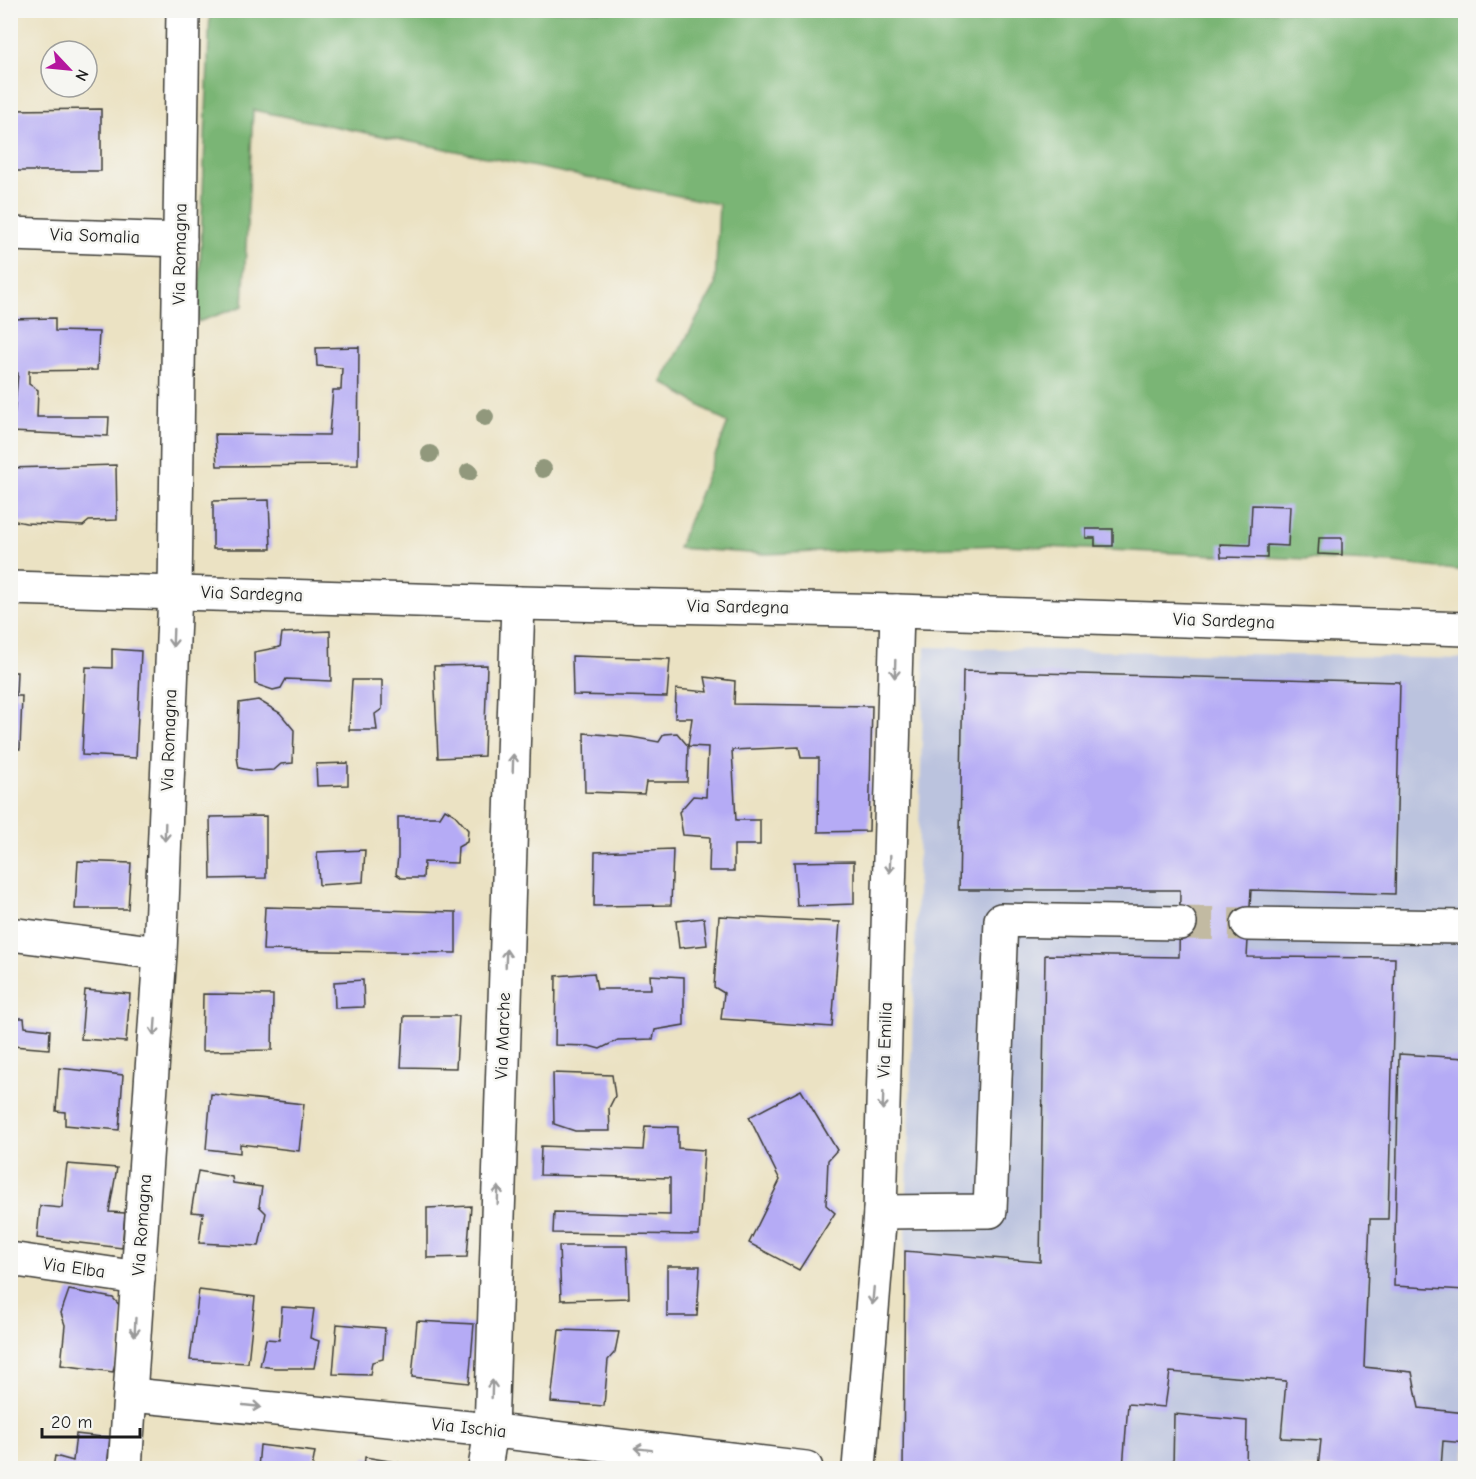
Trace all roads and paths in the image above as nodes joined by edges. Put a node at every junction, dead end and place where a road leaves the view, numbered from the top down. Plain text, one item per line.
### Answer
1 (183, 10) edge
2 (10, 234) edge
3 (180, 240) junction
4 (10, 588) edge
5 (174, 592) junction
6 (518, 603) junction
7 (897, 611) junction
8 (1466, 629) edge
9 (1180, 923) tunnel mouth
10 (1248, 924) tunnel mouth
11 (1466, 927) edge
12 (10, 934) edge
13 (160, 953) junction
14 (880, 1212) junction
15 (10, 1259) edge
16 (138, 1278) junction
17 (132, 1395) junction
18 (490, 1431) junction
19 (125, 1468) edge
20 (485, 1468) edge
21 (806, 1468) edge
22 (859, 1468) edge

1 - 3 street, Via Romagna
2 - 3 street, Via Somalia
3 - 5 street, Via Romagna
4 - 5 street, Via Sardegna
5 - 6 street, Via Sardegna
5 -> 13 street, Via Romagna
6 - 7 street, Via Sardegna
18 -> 6 street, Via Marche
7 - 8 street, Via Sardegna
7 -> 14 street, Via Emilia
9 - 14 street
10 - 11 street
12 - 13 street
13 -> 16 street, Via Romagna
14 -> 22 street, Via Emilia
15 - 16 street, Via Elba
16 -> 17 street, Via Romagna
17 -> 18 street, Via Ischia
17 - 19 street, Via Romagna
18 - 20 street, Via Marche
21 -> 18 street, Via Ischia

